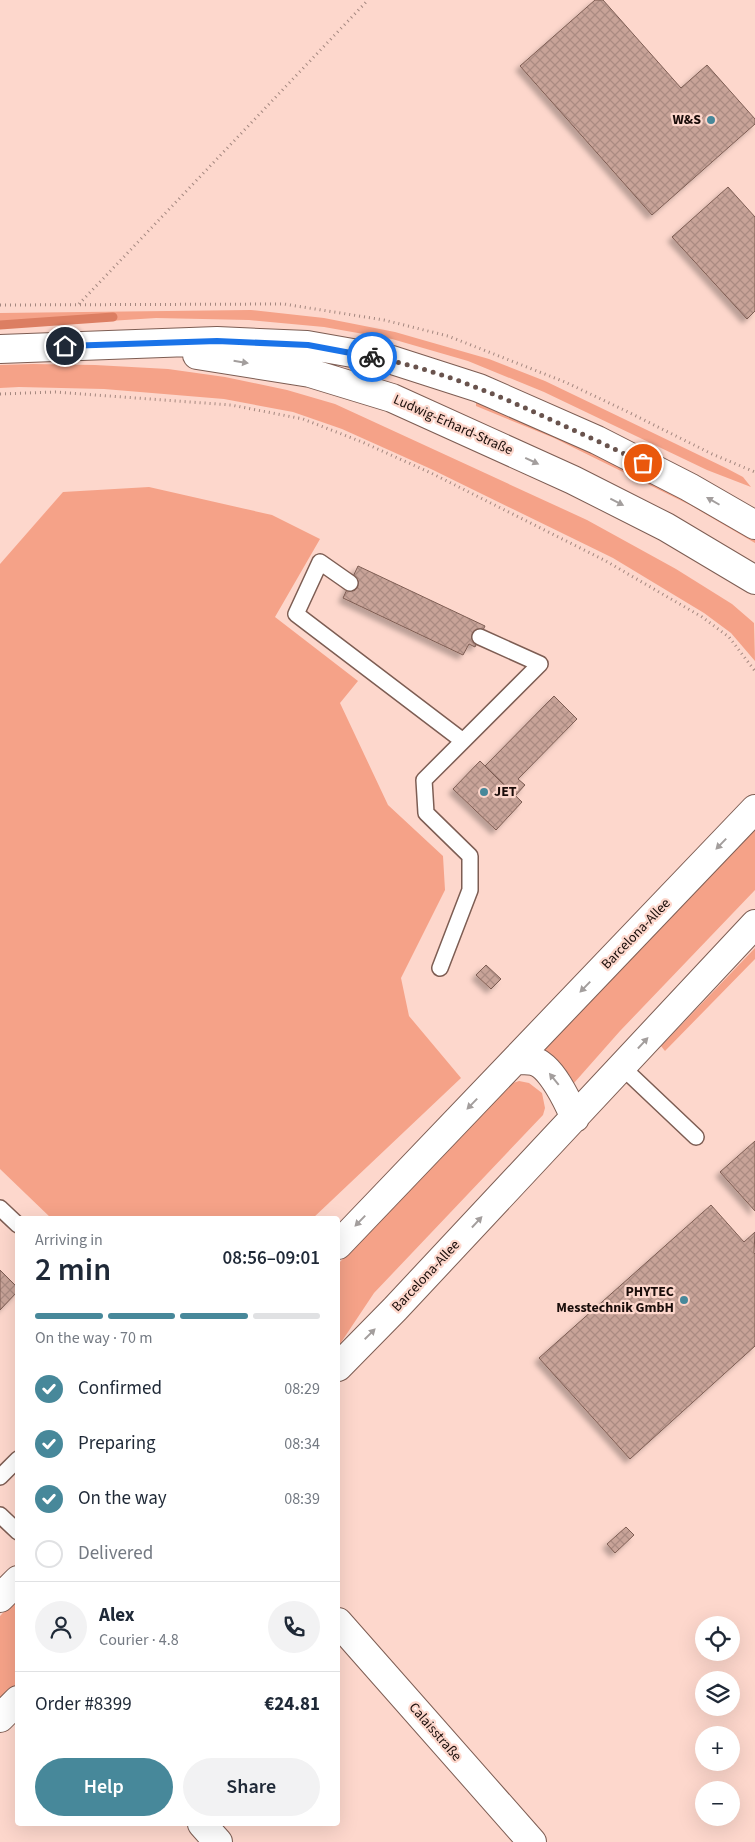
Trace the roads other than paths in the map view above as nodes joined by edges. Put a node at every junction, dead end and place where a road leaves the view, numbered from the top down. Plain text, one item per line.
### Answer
1 (124, 343) junction
2 (0, 349) edge
3 (755, 525) edge
4 (755, 580) edge
5 (350, 583) dead end
6 (480, 637) dead end
7 (463, 741) junction
8 (755, 808) edge
9 (755, 924) edge
10 (440, 968) dead end
11 (516, 1060) junction
12 (621, 1066) junction
13 (575, 1118) junction
14 (696, 1137) dead end
15 (0, 1208) edge
16 (15, 1222) edge
17 (340, 1243) edge
18 (340, 1365) edge
19 (15, 1462) edge
20 (0, 1477) edge
21 (0, 1515) edge
22 (15, 1529) edge
23 (15, 1583) edge
24 (0, 1598) edge
25 (340, 1624) edge
26 (15, 1703) edge
27 (0, 1718) edge
28 (204, 1826) edge
29 (218, 1842) edge
30 (532, 1842) edge

1 - 2 street, Ludwig-Erhard-Straße
3 -> 1 street, Ludwig-Erhard-Straße
1 -> 4 street, Ludwig-Erhard-Straße
5 - 7 lane
6 - 7 lane
7 - 10 lane
8 -> 11 street, Barcelona-Allee
12 -> 9 street, Barcelona-Allee
13 -> 11 street
11 -> 17 street, Barcelona-Allee
12 - 13 street, Barcelona-Allee
12 - 14 lane
18 -> 13 street, Barcelona-Allee
15 - 16 lane
19 - 20 lane
21 - 22 lane
23 - 24 street
25 - 30 street, Calaisstraße
26 - 27 street
28 - 29 street

